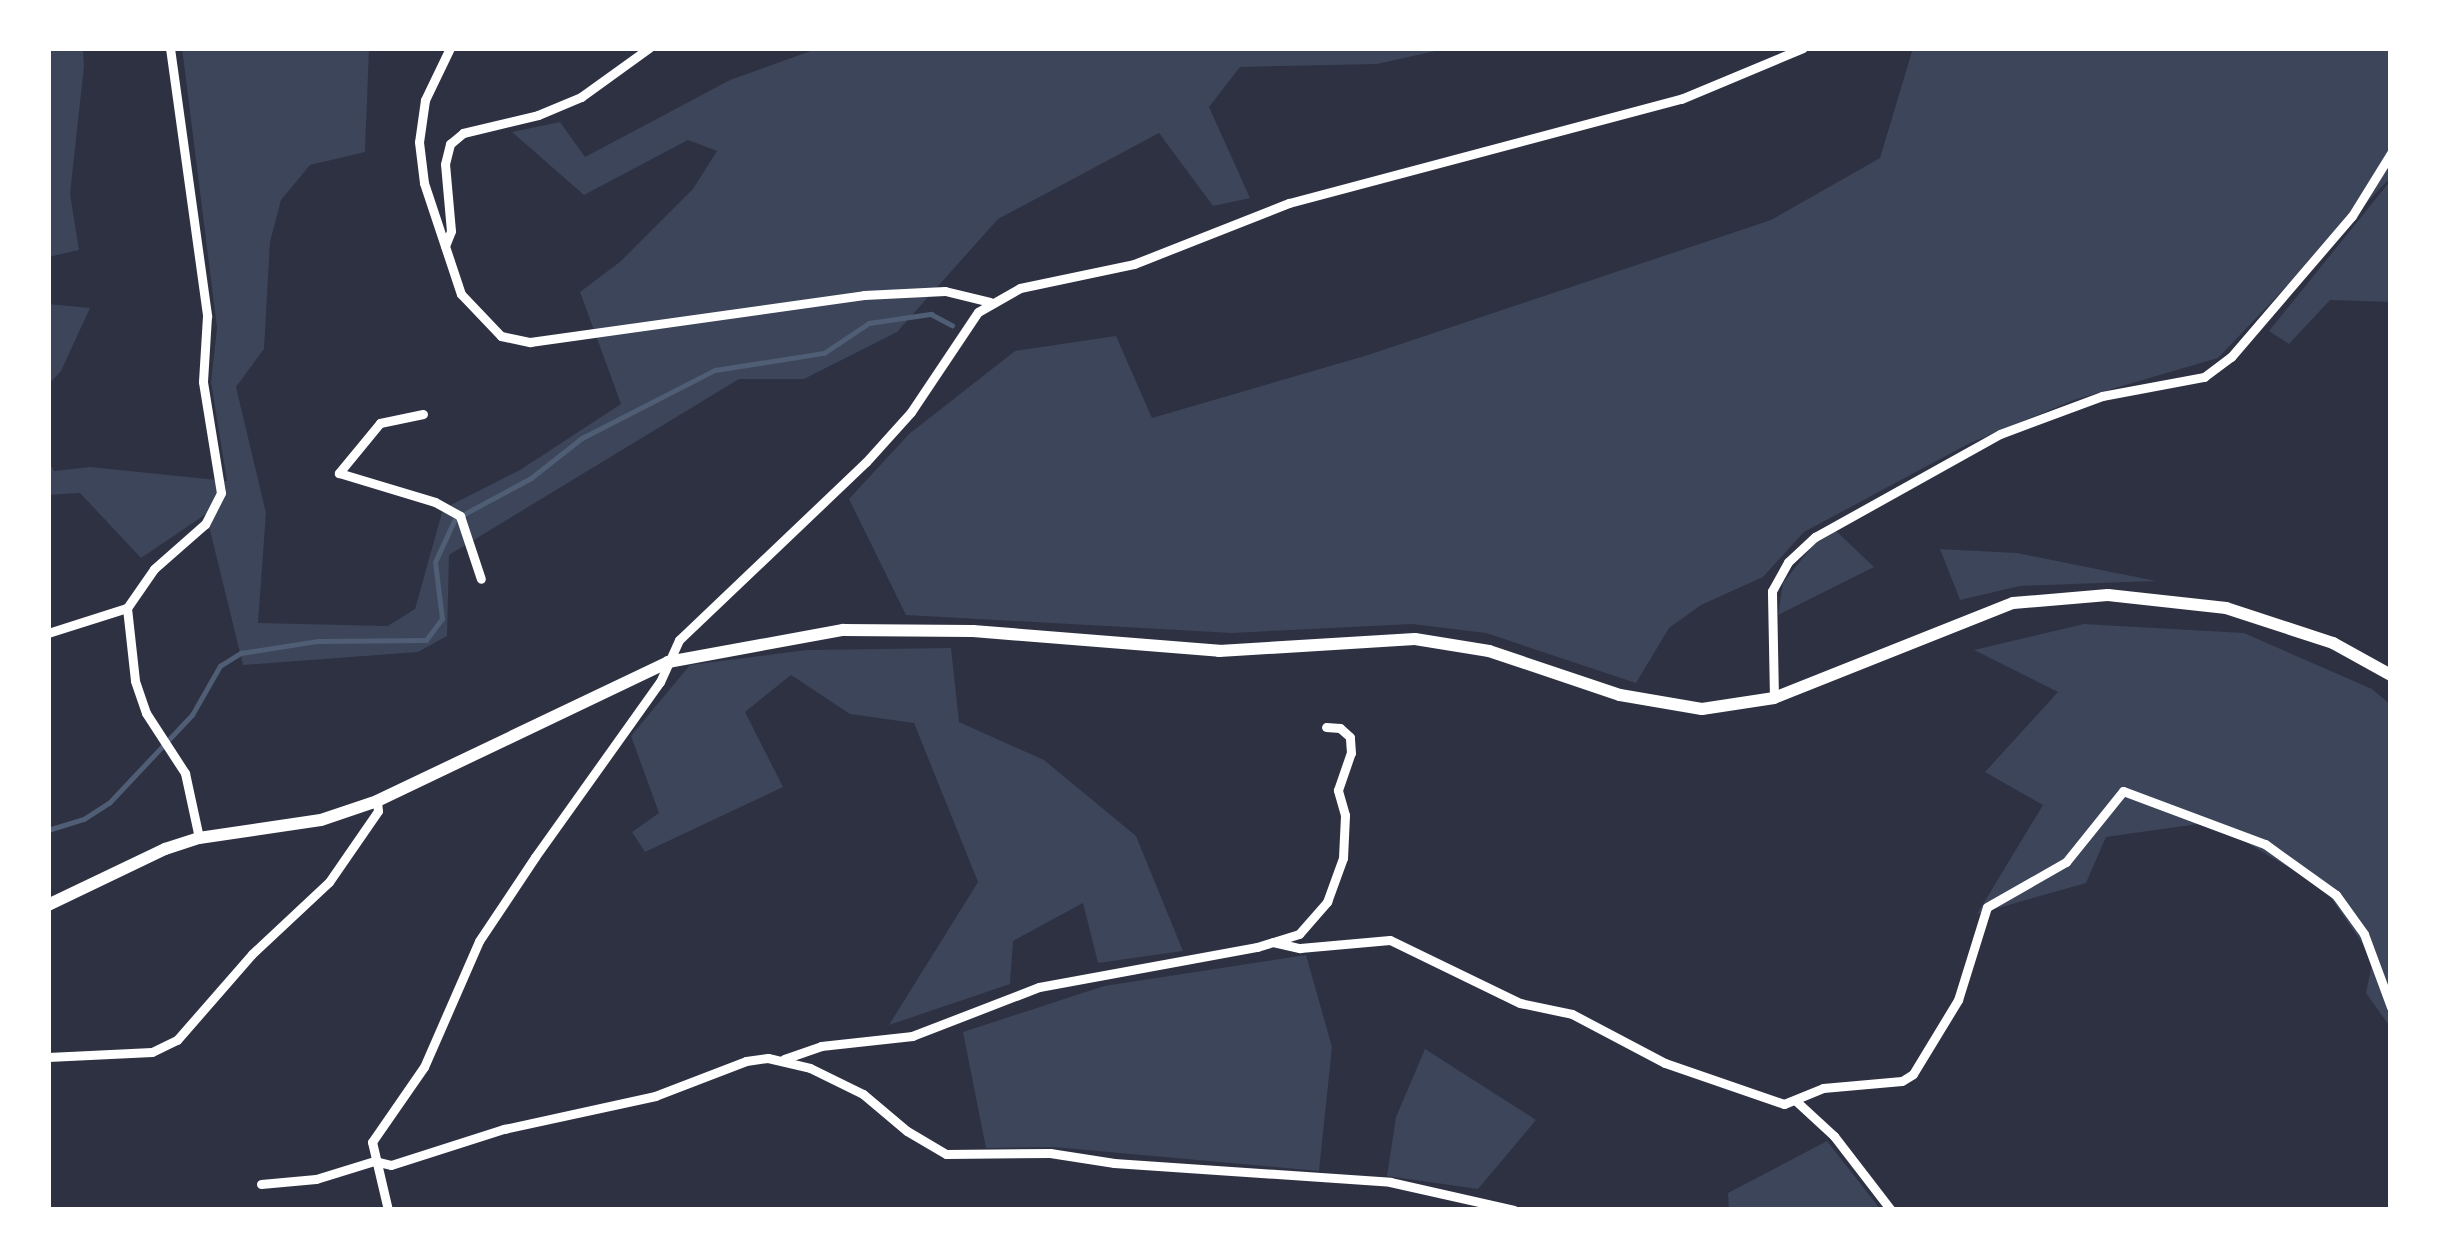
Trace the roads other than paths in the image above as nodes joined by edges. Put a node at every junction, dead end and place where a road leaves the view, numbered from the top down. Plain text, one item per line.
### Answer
1 (170, 48) edge
2 (450, 48) edge
3 (650, 48) edge
4 (1802, 48) edge
5 (2391, 153) edge
6 (445, 246) junction
7 (990, 302) junction
8 (423, 413) dead end
9 (481, 579) dead end
10 (127, 608) junction
11 (49, 630) edge
12 (668, 662) junction
13 (2391, 675) edge
14 (1774, 698) junction
15 (1326, 727) dead end
16 (376, 801) junction
17 (199, 838) junction
18 (48, 905) edge
19 (1273, 942) junction
20 (2391, 1007) edge
21 (48, 1057) edge
22 (784, 1060) junction
23 (1796, 1101) junction
24 (374, 1161) junction
25 (261, 1184) dead end
26 (388, 1210) edge
27 (1514, 1210) edge
28 (1891, 1210) edge

1 - 10 street
2 - 6 street
3 - 6 street
4 - 7 street
5 - 14 street
6 - 7 street
7 - 12 street
8 - 9 street
10 - 11 street
10 - 17 street
12 - 14 main road
12 - 16 main road
12 - 24 street
13 - 14 main road
15 - 19 street
16 - 17 main road
16 - 21 street
17 - 18 main road
19 - 22 street
19 - 23 street
20 - 23 street
22 - 24 street
22 - 27 street
23 - 28 street
24 - 25 street
24 - 26 street

